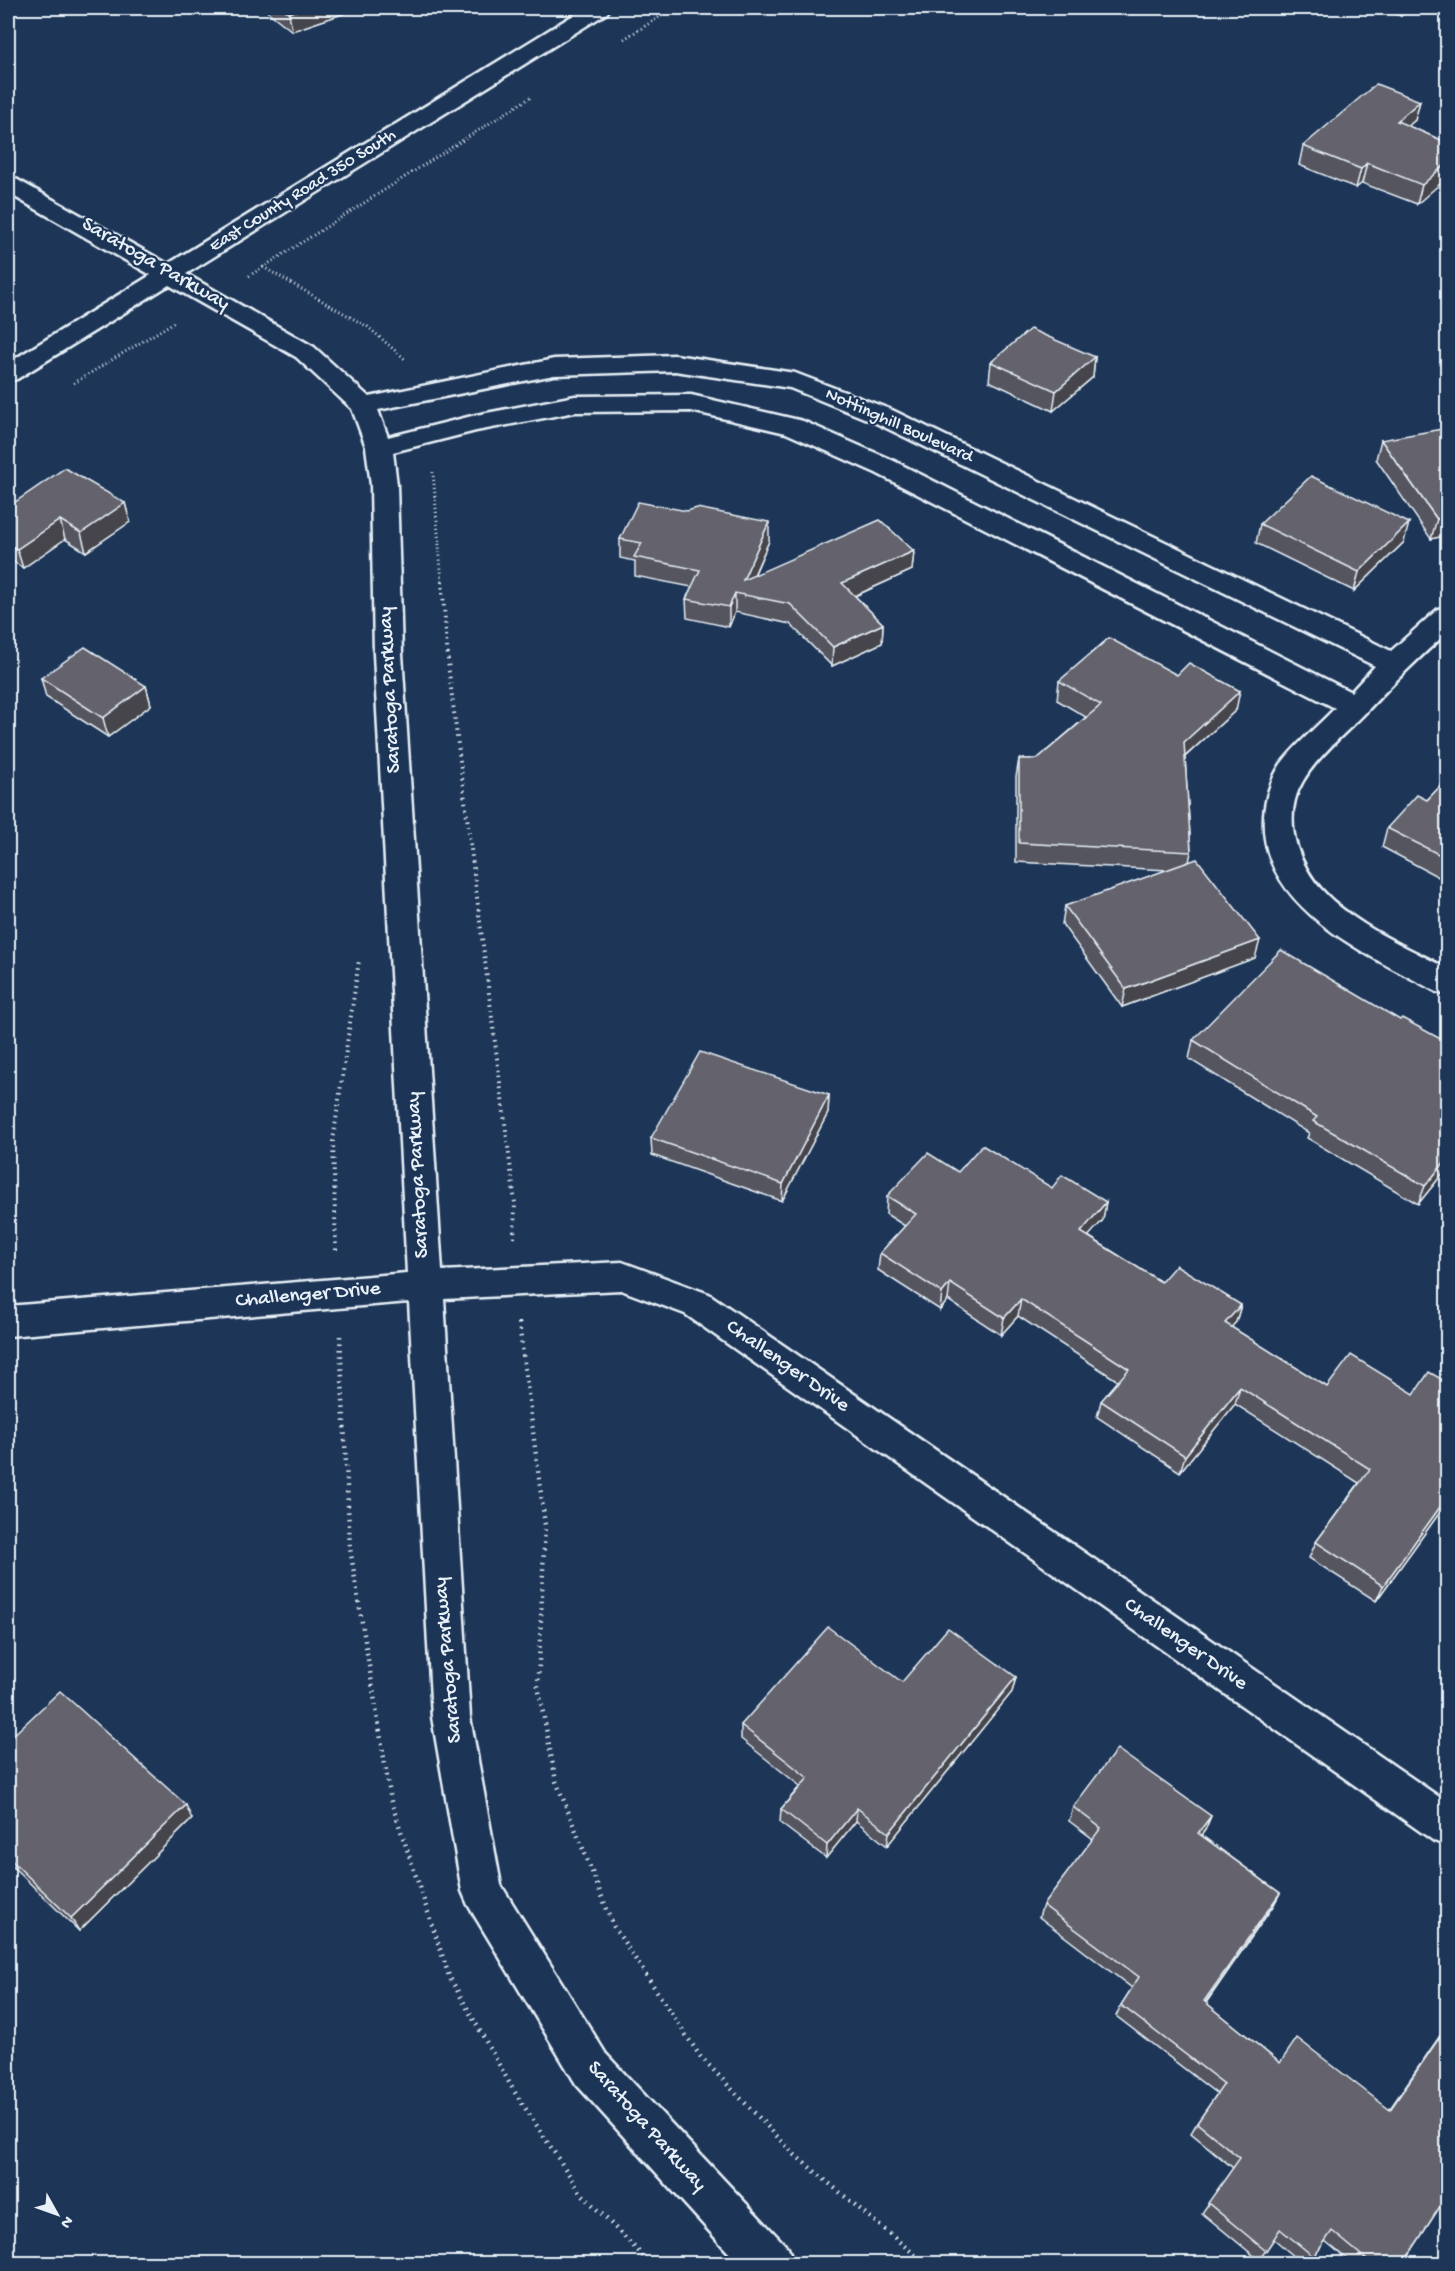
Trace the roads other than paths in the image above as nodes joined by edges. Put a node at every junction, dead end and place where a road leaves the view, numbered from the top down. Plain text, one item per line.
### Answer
1 (599, 8) edge
2 (8, 183) edge
3 (170, 273) junction
4 (8, 374) edge
5 (364, 406) junction
6 (883, 416) junction
7 (379, 447) junction
8 (843, 448) junction
9 (1065, 504) junction
10 (1024, 537) junction
11 (1448, 616) edge
12 (1394, 664) junction
13 (1355, 706) junction
14 (1448, 984) edge
15 (425, 1286) junction
16 (8, 1321) edge
17 (1448, 1827) edge
18 (772, 2264) edge

1 - 3 street, East County Road 350 South
2 - 3 street, Saratoga Parkway
3 - 4 street, East County Road 350 South
3 - 5 street, Saratoga Parkway
5 - 6 street, Nottinghill Boulevard
5 - 7 street, Saratoga Parkway
6 - 8 street
6 - 9 street, Nottinghill Boulevard
7 - 8 street
7 - 15 street, Saratoga Parkway
8 - 10 street
9 - 10 street
9 - 12 street, Nottinghill Boulevard
10 - 13 street
11 - 12 street
12 - 13 street
13 - 14 street
15 - 16 street, Challenger Drive
15 - 17 street, Challenger Drive
15 - 18 street, Saratoga Parkway

